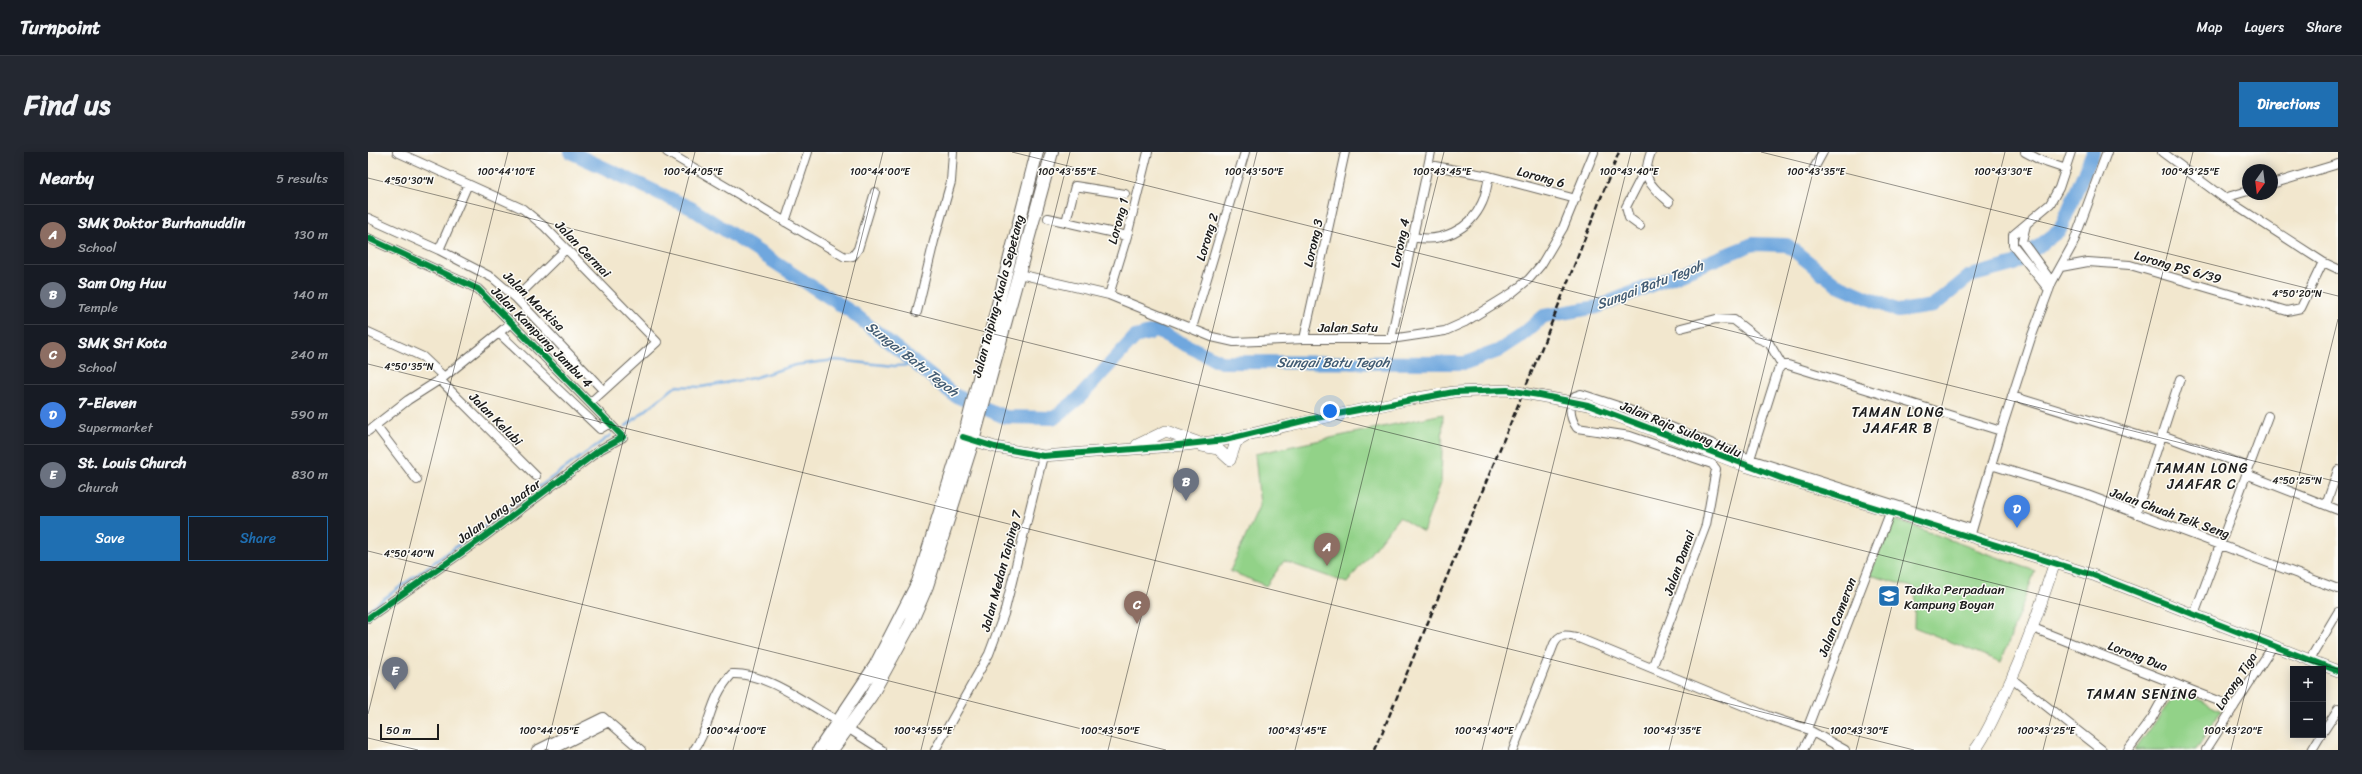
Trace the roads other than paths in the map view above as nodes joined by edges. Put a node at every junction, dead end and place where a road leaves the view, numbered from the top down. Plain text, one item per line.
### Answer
1 (397, 152) edge
2 (667, 152) edge
3 (808, 152) edge
4 (953, 152) edge
5 (1037, 152) edge
6 (1052, 152) edge
7 (1148, 152) edge
8 (1245, 152) edge
9 (1345, 152) edge
10 (1431, 152) edge
11 (1594, 152) edge
12 (1652, 152) edge
13 (1823, 152) edge
14 (2025, 152) edge
15 (2071, 152) edge
16 (2107, 152) edge
17 (2162, 152) edge
18 (2338, 164) edge
19 (1429, 165) junction
20 (1646, 168) junction
21 (2066, 169) junction
22 (1812, 172) dead end
23 (1489, 176) junction
24 (2278, 182) edge
25 (468, 184) junction
26 (875, 192) dead end
27 (2242, 193) edge
28 (1125, 194) dead end
29 (2224, 198) junction
30 (1576, 200) junction
31 (1669, 202) dead end
32 (368, 218) edge
33 (1048, 218) dead end
34 (785, 222) junction
35 (1066, 222) junction
36 (2026, 225) junction
37 (1640, 226) dead end
38 (1127, 236) junction
39 (368, 238) edge
40 (1414, 238) junction
41 (566, 249) junction
42 (439, 250) junction
43 (2323, 262) junction
44 (2061, 267) junction
45 (2038, 269) junction
46 (2338, 269) edge
47 (1019, 274) junction
48 (2051, 286) junction
49 (1109, 295) junction
50 (516, 298) junction
51 (917, 312) dead end
52 (512, 323) junction
53 (1192, 328) junction
54 (1681, 328) dead end
55 (368, 332) edge
56 (500, 334) junction
57 (1304, 338) junction
58 (1391, 339) junction
59 (1782, 365) junction
60 (441, 378) junction
61 (2180, 379) dead end
62 (604, 390) junction
63 (2012, 396) junction
64 (980, 398) junction
65 (591, 402) junction
66 (2268, 416) dead end
67 (610, 423) junction
68 (376, 426) junction
69 (368, 431) edge
70 (2001, 431) junction
71 (970, 433) junction
72 (1249, 434) junction
73 (623, 437) joint
74 (2161, 439) junction
75 (1200, 443) junction
76 (1186, 445) junction
77 (1124, 449) junction
78 (1043, 456) junction
79 (1748, 463) junction
80 (1991, 466) junction
81 (2248, 470) junction
82 (2338, 470) edge
83 (536, 476) dead end
84 (417, 480) dead end
85 (2326, 505) junction
86 (2338, 510) edge
87 (1890, 513) junction
88 (2136, 514) junction
89 (1971, 533) junction
90 (2220, 545) junction
91 (2054, 562) junction
92 (2338, 589) edge
93 (2338, 612) edge
94 (2194, 615) junction
95 (368, 618) edge
96 (2033, 628) junction
97 (2273, 646) junction
98 (2310, 659) junction
99 (1652, 668) junction
100 (2338, 671) edge
101 (2012, 679) junction
102 (2172, 682) junction
103 (2234, 707) junction
104 (2338, 709) edge
105 (606, 719) junction
106 (844, 725) junction
107 (2326, 727) edge
108 (1809, 731) junction
109 (2319, 738) edge
110 (940, 748) edge
111 (1977, 749) edge
112 (536, 750) edge
113 (552, 750) edge
114 (641, 750) edge
115 (694, 750) edge
116 (819, 750) edge
117 (832, 750) edge
118 (882, 750) edge
119 (1513, 750) edge
120 (1802, 750) edge
121 (1845, 750) edge
122 (2102, 750) edge
123 (2128, 750) edge
124 (2206, 750) edge
125 (2312, 750) edge

1 - 25 street, Jalan Cermai
2 - 34 street
3 - 34 street
4 - 51 street
5 - 64 main road, Jalan Taiping-Kuala Sepetang
6 - 47 main road, Jalan Taiping-Kuala Sepetang
7 - 38 street, Lorong 1
8 - 53 street, Lorong 2
9 - 57 street, Lorong 3
10 - 19 street, Lorong 4
11 - 30 street, Jalan Satu
12 - 20 street
13 - 22 street
14 - 21 street
15 - 21 street
16 - 44 street
17 - 29 street
18 - 24 street
19 - 23 street, Lorong 6
19 - 40 street, Lorong 4
20 - 31 street
20 - 37 street
21 - 36 street
23 - 30 street, Lorong 6
23 - 40 street
25 - 41 street, Jalan Cermai
25 - 42 street
26 - 34 street
27 - 29 street
28 - 35 street
29 - 43 street
30 - 58 street, Jalan Satu
32 - 42 street, Jalan Markisa
33 - 35 street
35 - 38 street
36 - 45 street
36 - 45 street
38 - 49 street, Lorong 1
39 - 52 street, Jalan Kampung Jambu 4
40 - 58 street, Lorong 4
41 - 50 street
41 - 62 street, Jalan Cermai
42 - 50 street, Jalan Markisa
43 - 44 street, Lorong PS 6/39
43 - 46 street
44 - 48 street
45 - 48 street
47 - 49 street, Jalan Satu
47 - 64 main road, Jalan Taiping-Kuala Sepetang
48 - 63 street
49 - 53 street, Jalan Satu
50 - 62 street, Jalan Markisa
52 - 56 street
52 - 65 street, Jalan Kampung Jambu 4
53 - 57 street, Jalan Satu
54 - 59 street
55 - 60 street, Jalan Kelubi
56 - 60 street
56 - 67 street
57 - 58 street, Jalan Satu
59 - 70 street
59 - 79 street
60 - 68 street
60 - 83 street, Jalan Kelubi
61 - 74 street
62 - 65 street, Jalan Cermai
63 - 70 street
63 - 74 street
64 - 71 main road, Jalan Taiping-Kuala Sepetang
65 - 67 street, Jalan Kampung Jambu 4
66 - 81 street
67 - 73 street, Jalan Kampung Jambu 4
68 - 69 street
68 - 84 street
70 - 80 street
71 - 78 street
71 - 106 main road, Jalan Taiping-Kuala Sepetang
72 - 75 street, Jalan Raja Sulong Hulu
72 - 76 street
72 - 79 street, Jalan Raja Sulong Hulu, bridge
73 - 95 street, Jalan Long Jaafar
74 - 81 street
74 - 88 street
75 - 76 street, Jalan Raja Sulong Hulu
75 - 77 street
76 - 77 street
77 - 78 street
78 - 110 street, Jalan Medan Taiping 7
79 - 87 street, Jalan Raja Sulong Hulu
79 - 89 street
79 - 99 street, Jalan Damai
80 - 88 street, Jalan Chuah Teik Seng
80 - 89 street
81 - 85 street
81 - 90 street
82 - 85 street
85 - 86 street
87 - 89 street, Jalan Raja Sulong Hulu
87 - 108 street, Jalan Cameron
88 - 90 street, Jalan Chuah Teik Seng
89 - 91 street, Jalan Raja Sulong Hulu
90 - 92 street, Jalan Chuah Teik Seng
90 - 94 street
91 - 94 street, Jalan Raja Sulong Hulu
91 - 96 street
93 - 98 street
94 - 97 street, Jalan Raja Sulong Hulu
96 - 101 street
96 - 102 street, Lorong Dua
97 - 98 street, Jalan Raja Sulong Hulu
97 - 103 street, Lorong Tiga
98 - 100 street, Jalan Raja Sulong Hulu
99 - 108 street
99 - 119 street
101 - 111 street
101 - 122 street
102 - 103 street, Lorong Dua
102 - 123 street
103 - 124 street, Lorong Tiga
104 - 107 street
105 - 112 street
105 - 113 street
105 - 114 street
106 - 115 street
106 - 116 main road, Jalan Taiping-Kuala Sepetang
106 - 117 main road, Jalan Taiping-Kuala Sepetang
106 - 118 street
108 - 120 street, Jalan Cameron
108 - 121 street
109 - 125 street

